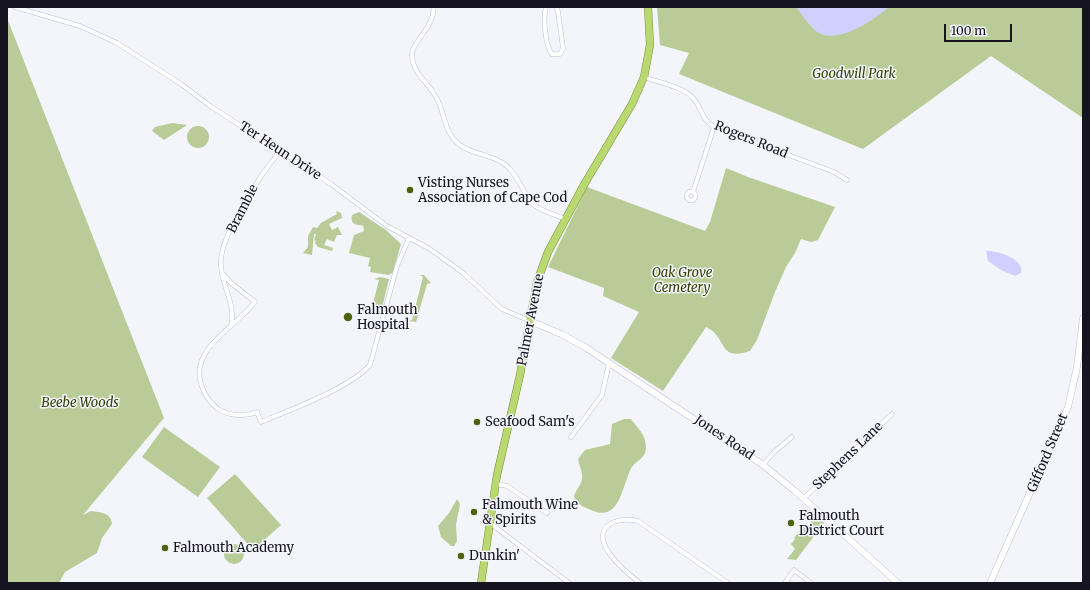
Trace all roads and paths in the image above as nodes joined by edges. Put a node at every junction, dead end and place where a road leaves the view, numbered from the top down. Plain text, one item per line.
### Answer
1 (15, 7) edge
2 (434, 7) edge
3 (546, 7) edge
4 (556, 7) edge
5 (648, 7) edge
6 (644, 77) junction
7 (714, 128) junction
8 (280, 151) junction
9 (847, 180) dead end
10 (693, 192) dead end
11 (566, 219) junction
12 (409, 238) junction
13 (223, 274) junction
14 (1083, 318) edge
15 (530, 322) junction
16 (232, 326) junction
17 (609, 363) junction
18 (892, 414) dead end
19 (571, 437) dead end
20 (792, 437) dead end
21 (763, 465) junction
22 (496, 484) junction
23 (804, 498) junction
24 (547, 514) dead end
25 (490, 523) junction
26 (481, 583) edge
27 (569, 583) edge
28 (640, 583) edge
29 (728, 583) edge
30 (785, 583) edge
31 (811, 583) edge
32 (898, 583) edge
33 (990, 583) edge

1 - 8 street, Ter Heun Drive
2 - 11 street
3 - 4 street
5 - 6 highway, Palmer Avenue
6 - 7 street, Rogers Road
6 - 11 highway, Palmer Avenue
7 - 9 street, Rogers Road
7 - 10 street
8 - 12 street, Ter Heun Drive
8 - 13 street, Bramble
11 - 15 highway, Palmer Avenue
12 - 15 street, Ter Heun Drive
12 - 16 street
13 - 16 street, Bramble
13 - 16 street
14 - 33 main road, Gifford Street
15 - 17 main road, Jones Road
15 - 22 highway, Palmer Avenue
17 - 19 street
17 - 21 main road, Jones Road
18 - 23 street, Stephens Lane
20 - 21 street
21 - 23 main road, Jones Road
22 - 24 street
22 - 25 highway, Palmer Avenue
23 - 32 main road, Jones Road
25 - 26 highway, Palmer Avenue
25 - 27 street
28 - 29 street
30 - 31 street

